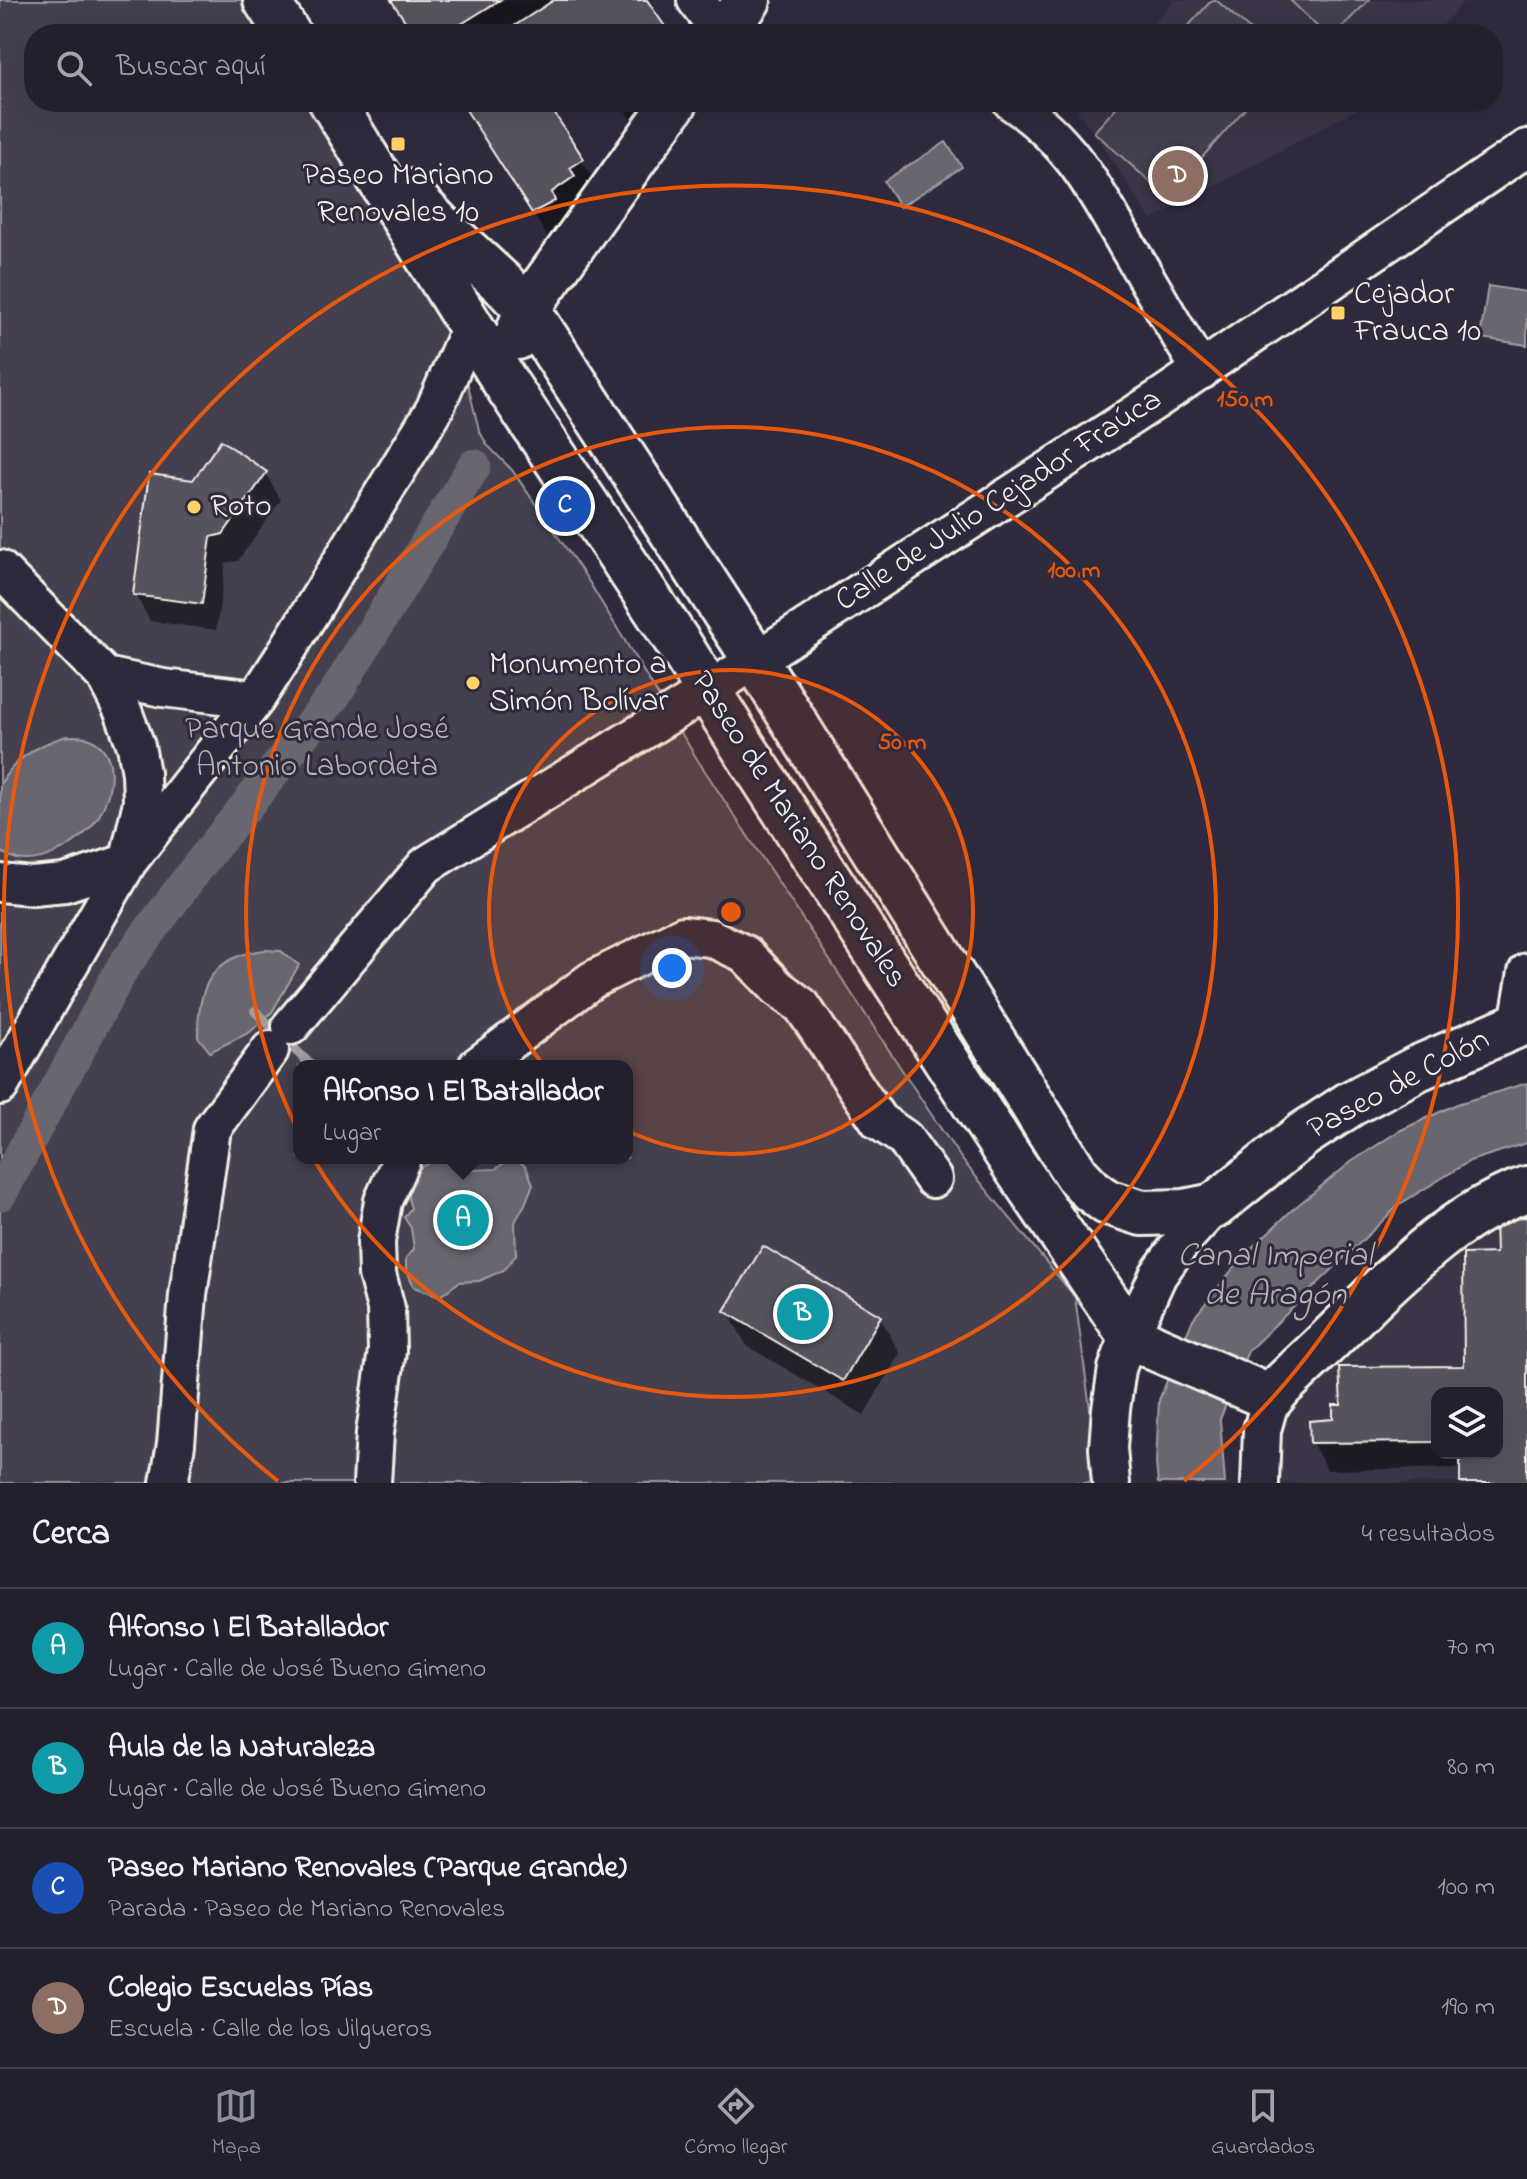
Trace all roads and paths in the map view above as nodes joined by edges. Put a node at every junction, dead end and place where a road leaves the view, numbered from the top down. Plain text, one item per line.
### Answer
1 (266, 0) edge
2 (696, 0) edge
3 (748, 0) edge
4 (282, 24) edge
5 (715, 24) edge
6 (730, 24) edge
7 (338, 112) edge
8 (668, 112) edge
9 (1027, 112) edge
10 (1527, 148) edge
11 (363, 150) junction
12 (527, 309) junction
13 (470, 327) junction
14 (1201, 371) junction
15 (505, 382) junction
16 (434, 410) junction
17 (0, 569) edge
18 (755, 659) junction
19 (105, 676) junction
20 (708, 691) junction
21 (256, 699) junction
22 (128, 862) junction
23 (0, 883) edge
24 (1527, 972) edge
25 (1522, 1022) edge
26 (485, 1060) edge
27 (4, 1068) edge
28 (399, 1164) edge
29 (933, 1179) dead end
30 (1527, 1189) edge
31 (1214, 1206) junction
32 (1142, 1342) junction
33 (1257, 1393) junction
34 (169, 1483) edge
35 (372, 1483) edge
36 (1111, 1483) edge
37 (1260, 1483) edge

1 - 4 main road
2 - 5 street
3 - 6 main road
7 - 11 main road, Paseo de Mariano Renovales
8 - 12 main road
9 - 14 street
10 - 14 street, Calle de Julio Cejador Fraúca
11 - 12 main road, Paseo de Mariano Renovales
11 - 13 main road, Paseo de Mariano Renovales
12 - 15 main road
12 - 18 main road, Paseo de Mariano Renovales
13 - 15 main road, Paseo de Mariano Renovales
13 - 16 street
14 - 18 street, Calle de Julio Cejador Fraúca
15 - 16 street
15 - 20 main road, Paseo de Mariano Renovales
16 - 21 street
17 - 19 street
18 - 20 street, Calle de Julio Cejador Fraúca
18 - 31 main road, Paseo de Mariano Renovales
19 - 21 street
19 - 22 street
20 - 32 main road, Paseo de Mariano Renovales
20 - 34 street, Calle de Julio Cejador Fraúca
21 - 22 street
22 - 23 street
22 - 27 street
24 - 25 street
25 - 31 main road, Paseo de Colón
26 - 29 street
28 - 35 street
30 - 33 main road
31 - 32 street, Paseo de Colón
32 - 33 main road
32 - 36 street, Paseo de Colón
33 - 37 street

